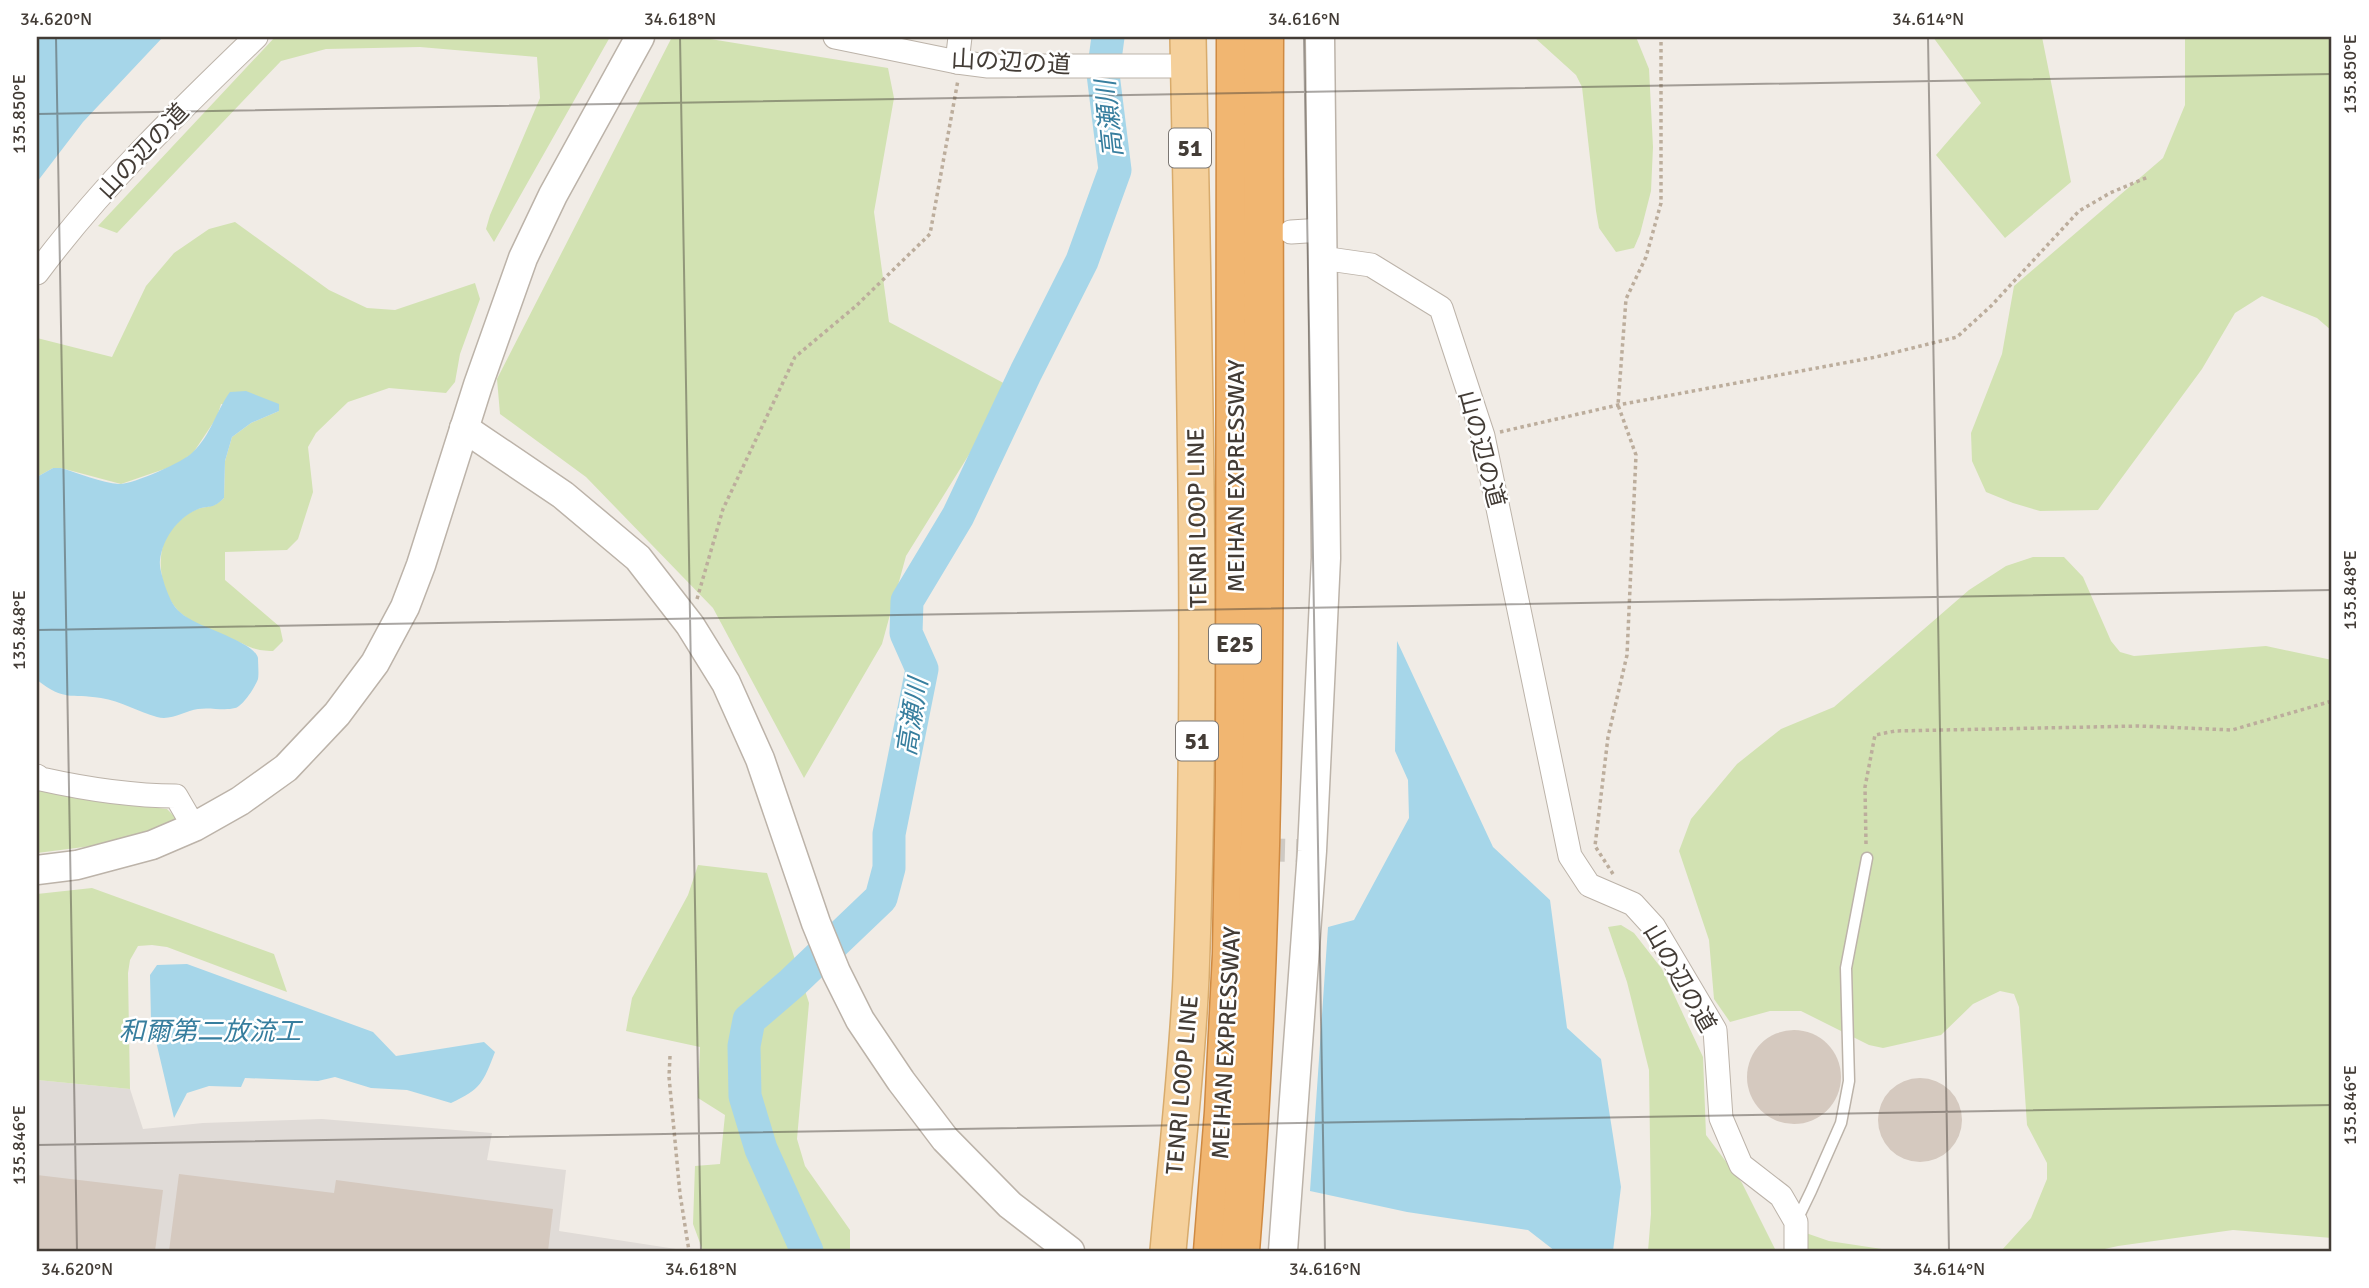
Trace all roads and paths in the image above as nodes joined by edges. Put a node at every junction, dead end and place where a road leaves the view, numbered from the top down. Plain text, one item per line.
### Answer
1 (256, 37) edge
2 (640, 37) edge
3 (835, 37) edge
4 (960, 37) edge
5 (1236, 37) edge
6 (1264, 37) edge
7 (1320, 37) edge
8 (1661, 37) edge
9 (1188, 51) edge
10 (957, 62) junction
11 (2148, 177) dead end
12 (1322, 230) junction
13 (1291, 232) dead end
14 (1322, 258) junction
15 (37, 272) edge
16 (1618, 405) junction
17 (464, 428) junction
18 (1483, 436) junction
19 (690, 625) junction
20 (2332, 701) edge
21 (37, 776) edge
22 (194, 827) junction
23 (1867, 858) joint
24 (37, 870) edge
25 (1633, 904) junction
26 (670, 1056) dead end
27 (1796, 1222) junction
28 (689, 1251) edge
29 (1070, 1251) edge
30 (1168, 1251) edge
31 (1213, 1251) edge
32 (1240, 1251) edge
33 (1283, 1251) edge
34 (1796, 1251) edge

1 - 15 street, 山の辺の道
2 - 17 street
3 - 10 street, 山の辺の道
4 - 10 street
5 - 31 highway, MEIHAN EXPRESSWAY / E25
6 - 32 highway, MEIHAN EXPRESSWAY / E25
7 - 12 street
8 - 16 path
9 - 10 street, 山の辺の道
9 - 30 main road, TENRI LOOP LINE / 51
10 - 19 path
11 - 16 path
12 - 13 street
12 - 14 street
14 - 18 street, 山の辺の道
14 - 33 street
16 - 18 path
16 - 25 path
17 - 19 street
17 - 22 street
18 - 25 street, 山の辺の道
19 - 29 street
20 - 23 path
21 - 22 street
22 - 24 street
23 - 27 lane
25 - 27 street, 山の辺の道
26 - 28 path
27 - 34 street

